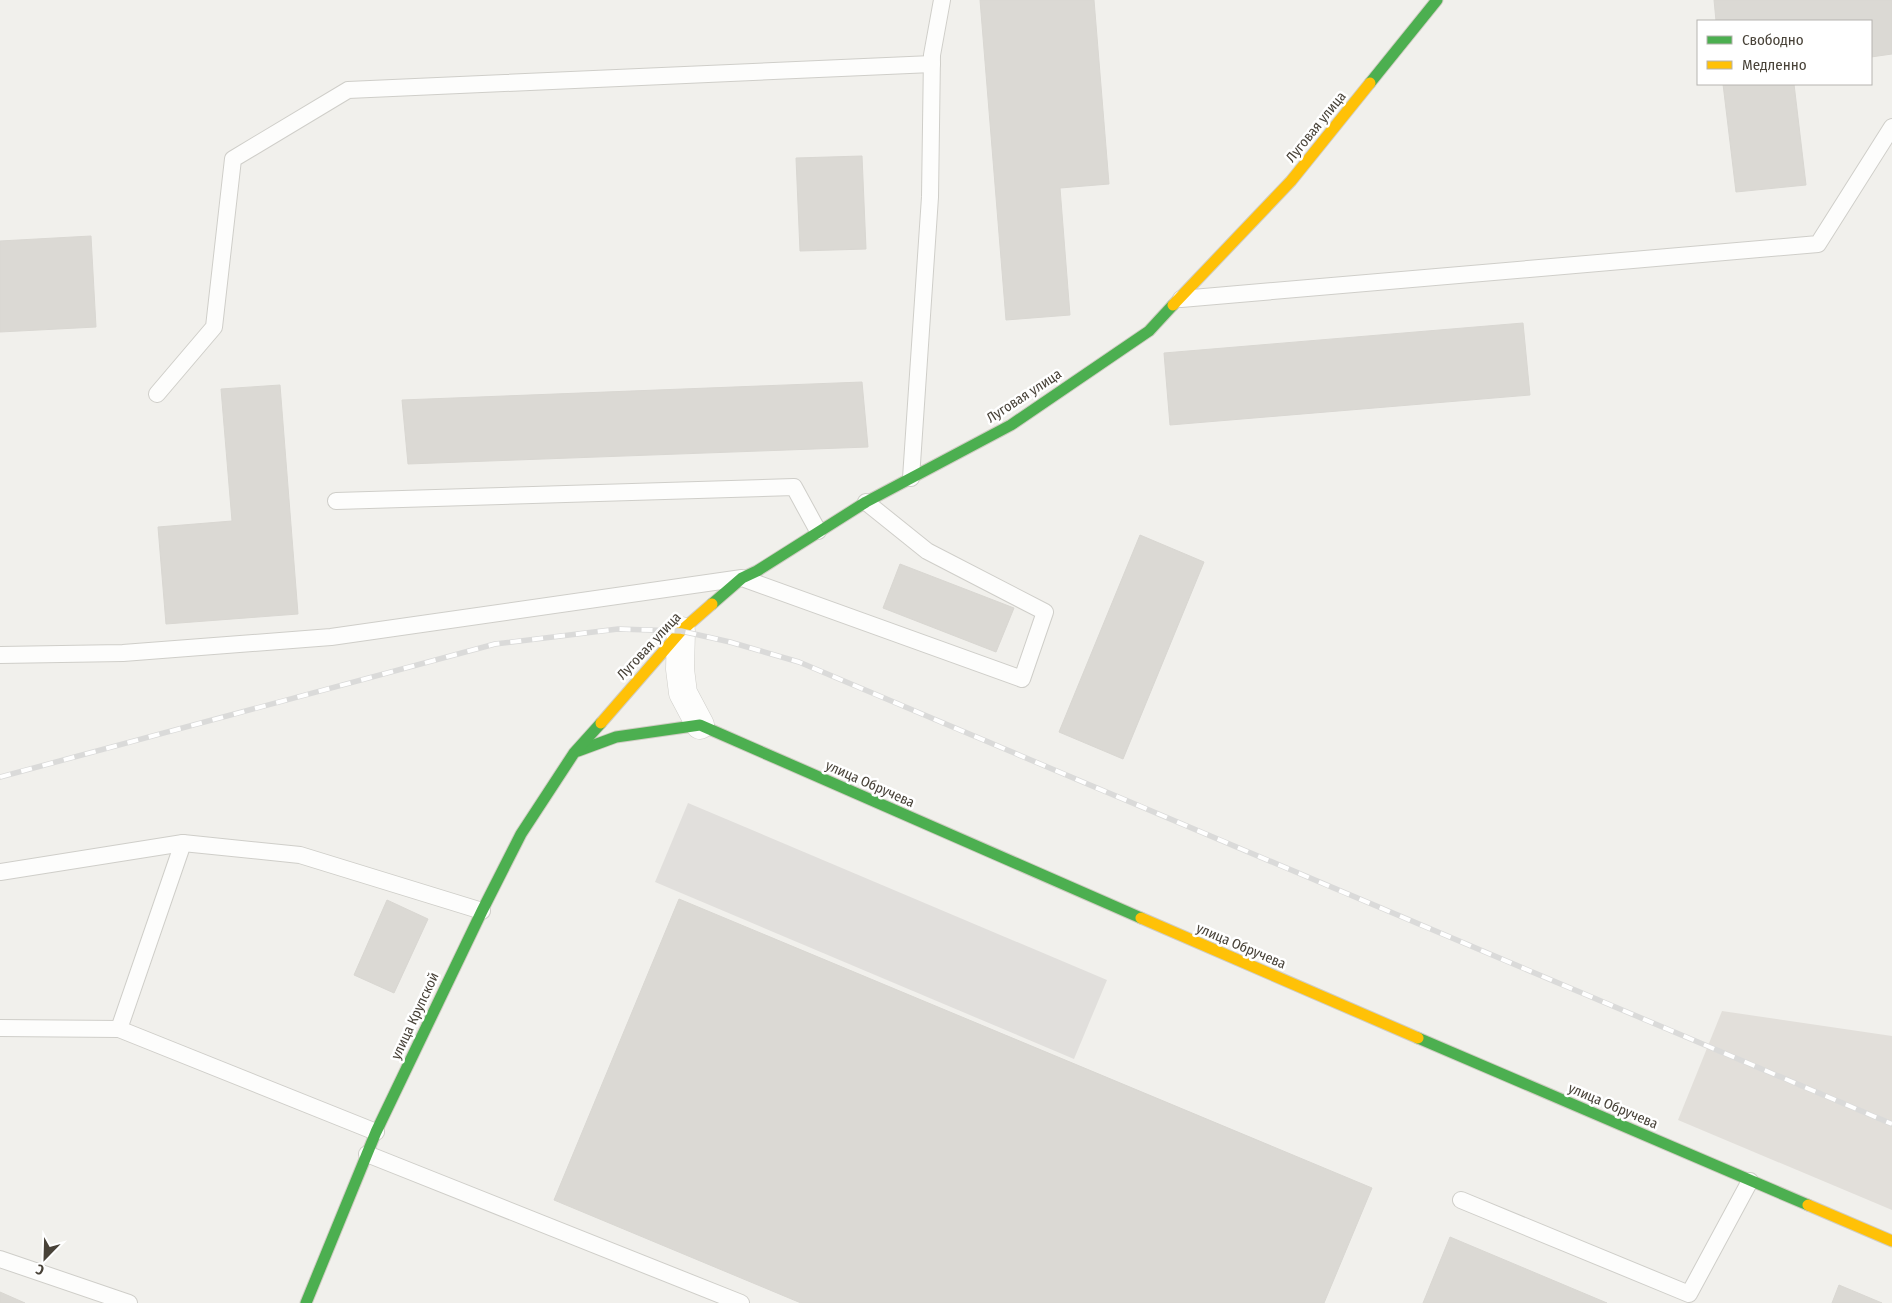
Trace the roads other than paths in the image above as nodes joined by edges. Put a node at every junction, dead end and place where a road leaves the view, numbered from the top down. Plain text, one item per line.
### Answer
1 (942, 0) edge
2 (1437, 0) edge
3 (932, 64) junction
4 (1892, 126) edge
5 (1181, 299) junction
6 (157, 394) dead end
7 (911, 478) junction
8 (336, 501) dead end
9 (866, 502) junction
10 (818, 531) junction
11 (742, 578) junction
12 (680, 631) junction
13 (0, 655) edge
14 (700, 725) junction
15 (574, 753) junction
16 (184, 843) junction
17 (0, 872) edge
18 (482, 911) junction
19 (0, 1028) edge
20 (119, 1028) junction
21 (376, 1132) junction
22 (367, 1154) junction
23 (1750, 1181) junction
24 (1461, 1200) dead end
25 (1892, 1241) edge
26 (0, 1260) edge
27 (129, 1303) edge
28 (306, 1303) edge
29 (741, 1303) edge

1 - 3 lane
2 - 5 main road, Луговая улица
3 - 6 lane
3 - 7 lane
4 - 5 lane
5 - 7 main road, Луговая улица
7 - 9 main road, Луговая улица
8 - 10 lane
9 - 10 main road, Луговая улица
9 - 11 lane
10 - 11 main road, Луговая улица
11 - 12 main road, Луговая улица
11 - 13 lane
12 - 14 street
12 - 15 main road, Луговая улица
14 - 15 main road
14 - 23 main road, улица Обручева
15 - 18 main road, улица Крупской
16 - 17 lane
16 - 18 lane
16 - 20 lane
18 - 21 main road, улица Крупской
19 - 20 lane
20 - 21 lane
21 - 22 main road, улица Крупской
22 - 28 main road, улица Крупской
22 - 29 lane
23 - 24 lane
23 - 25 main road, улица Обручева
26 - 27 lane

